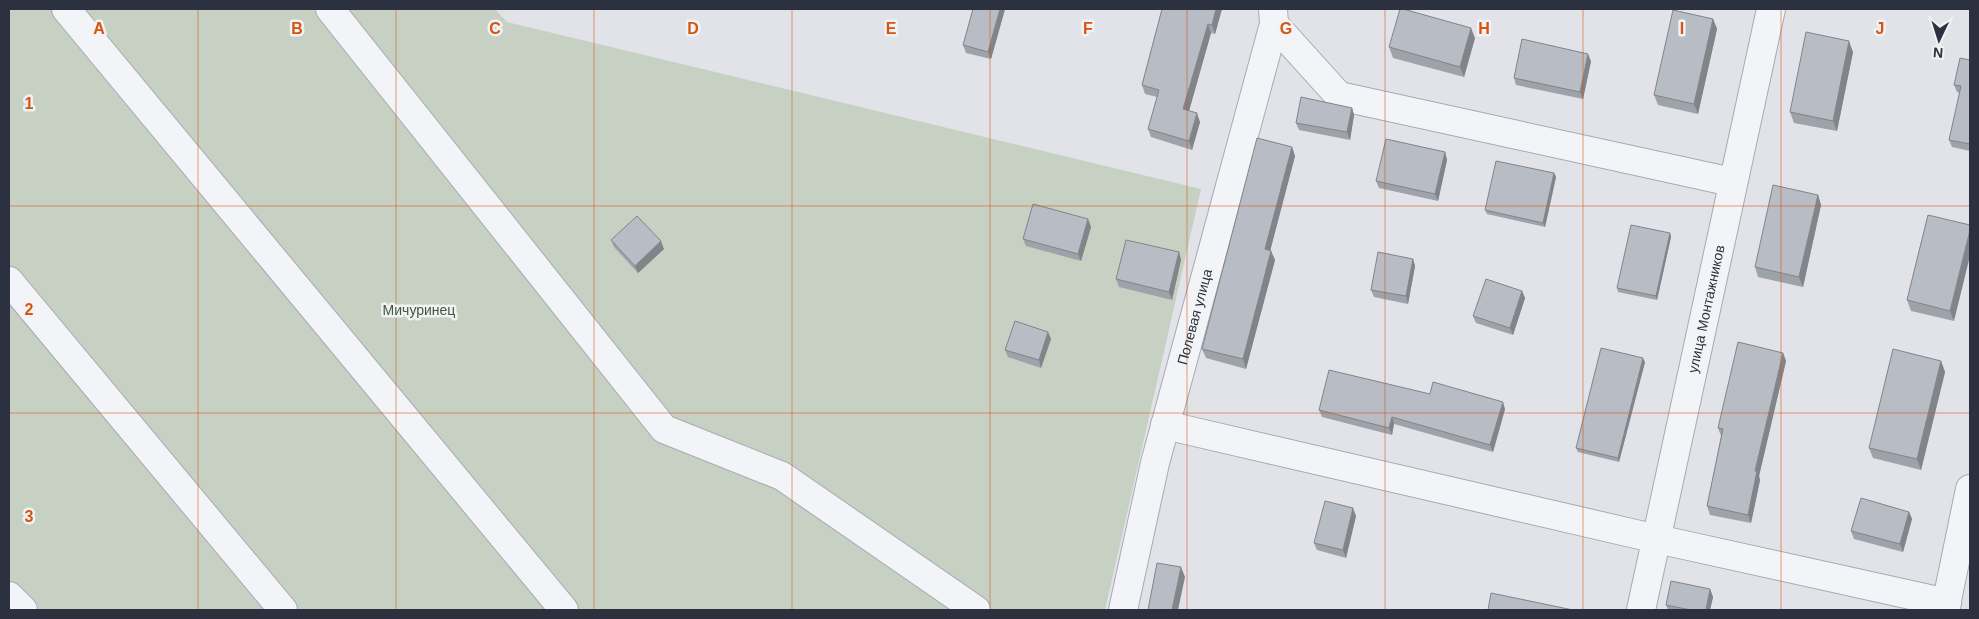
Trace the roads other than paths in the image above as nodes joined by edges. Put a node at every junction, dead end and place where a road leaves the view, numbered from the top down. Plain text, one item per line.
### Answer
1 (66, 9) edge
2 (330, 9) edge
3 (1771, 9) edge
4 (1277, 14) edge
5 (1732, 182) junction
6 (9, 281) edge
7 (1165, 425) junction
8 (1970, 489) edge
9 (1657, 539) junction
10 (9, 596) edge
11 (1946, 607) edge
12 (24, 610) edge
13 (283, 610) edge
14 (564, 610) edge
15 (976, 610) edge
16 (1123, 610) edge
17 (1641, 610) edge

1 - 14 street
2 - 15 street
3 - 5 street, улица Монтажников
4 - 5 street
4 - 7 street, Полевая улица
5 - 9 street, улица Монтажников
6 - 13 street
7 - 9 street
7 - 16 street, Полевая улица
8 - 11 street
9 - 11 street
9 - 17 street, улица Монтажников
10 - 12 street

